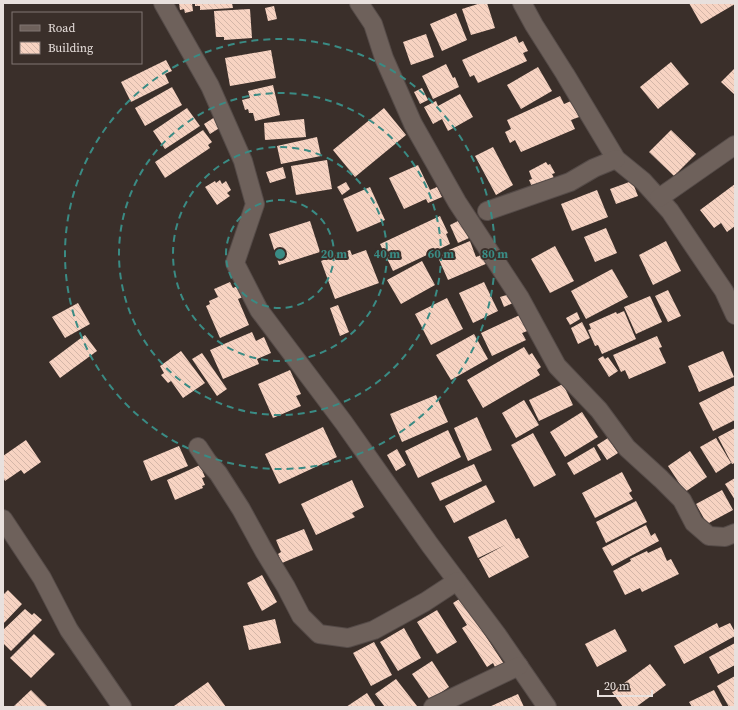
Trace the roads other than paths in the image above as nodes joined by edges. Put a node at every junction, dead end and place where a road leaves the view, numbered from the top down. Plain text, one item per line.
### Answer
1 (163, 3) edge
2 (359, 3) edge
3 (522, 3) edge
4 (735, 145) edge
5 (616, 158) junction
6 (659, 198) junction
7 (487, 211) dead end
8 (735, 315) edge
9 (198, 447) dead end
10 (3, 520) edge
11 (735, 533) edge
12 (457, 581) junction
13 (519, 666) junction
14 (122, 707) edge
15 (433, 707) edge
16 (547, 707) edge

1 - 12 street
2 - 11 street
3 - 5 street
4 - 6 street
5 - 6 street
5 - 7 street
6 - 8 street
9 - 12 street
10 - 14 street
12 - 13 street
13 - 15 street
13 - 16 street

